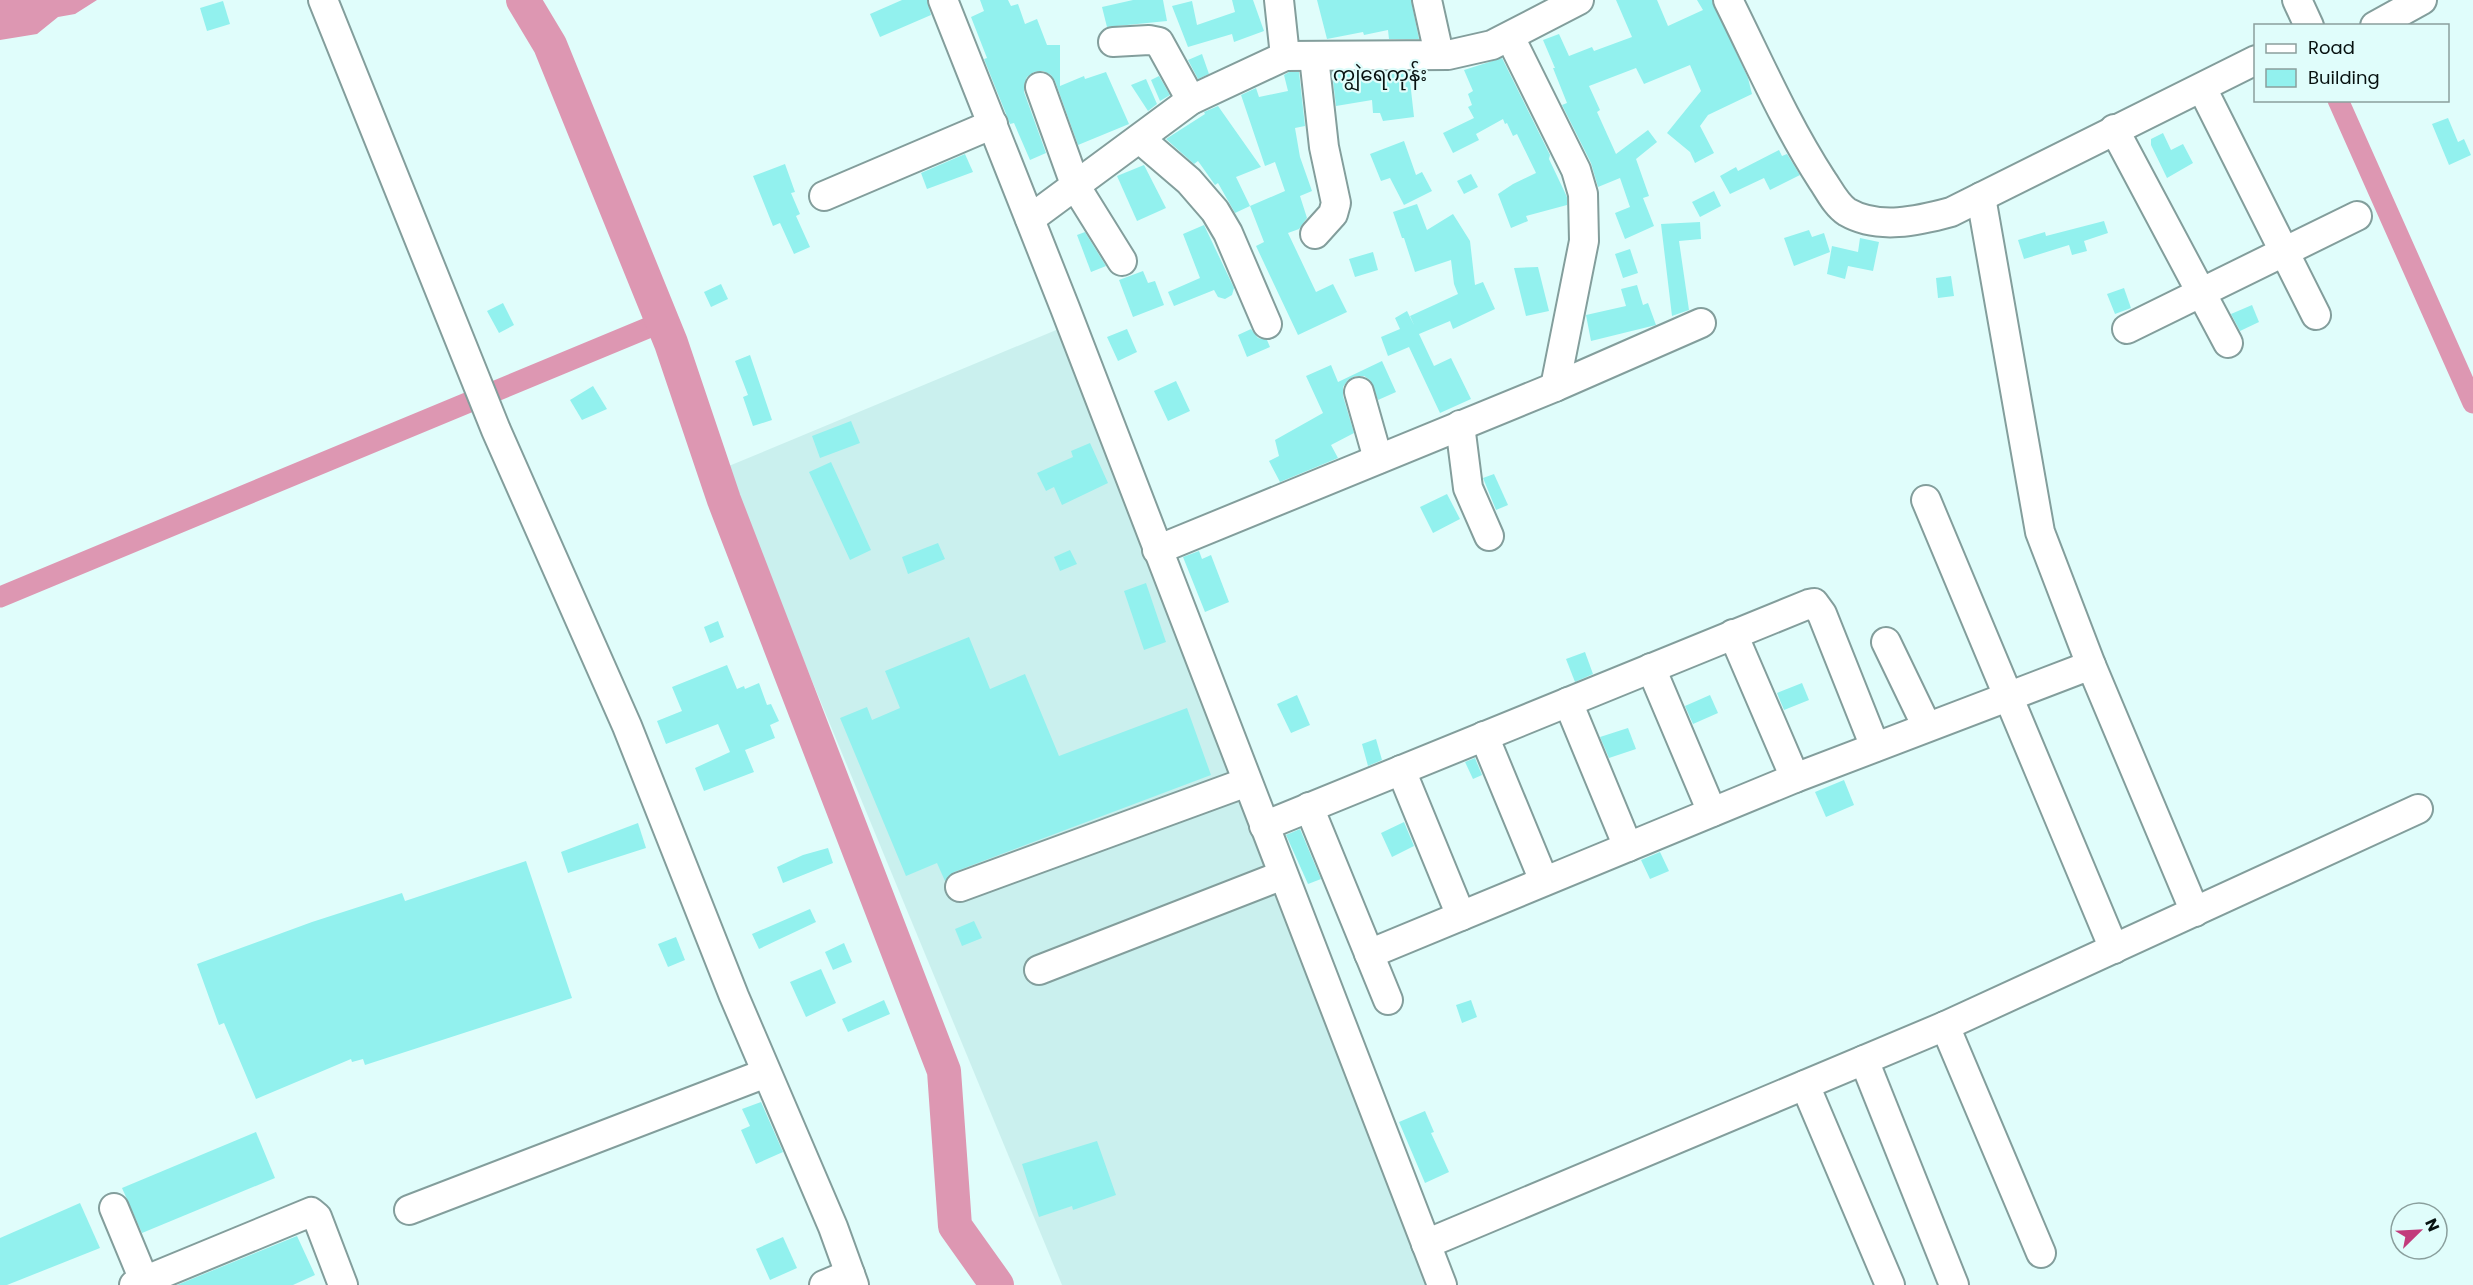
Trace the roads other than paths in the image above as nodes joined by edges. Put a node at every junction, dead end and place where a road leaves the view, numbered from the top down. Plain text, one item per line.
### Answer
1 (323, 0) edge
2 (943, 0) edge
3 (1279, 0) edge
4 (1427, 0) edge
5 (1579, 0) edge
6 (1728, 0) edge
7 (2297, 0) edge
8 (2422, 0) edge
9 (2308, 24) edge
10 (2379, 24) edge
11 (1510, 37) junction
12 (1113, 42) dead end
13 (1439, 54) junction
14 (1285, 56) junction
15 (1314, 57) junction
16 (2254, 61) edge
17 (1040, 87) dead end
18 (2202, 88) junction
19 (1191, 100) junction
20 (993, 124) junction
21 (2114, 129) junction
22 (1140, 139) junction
23 (1076, 187) junction
24 (824, 196) dead end
25 (1981, 197) junction
26 (2357, 216) dead end
27 (1030, 219) junction
28 (1315, 234) dead end
29 (2284, 251) junction
30 (1122, 261) dead end
31 (2201, 293) junction
32 (2316, 315) dead end
33 (1701, 323) dead end
34 (1268, 324) dead end
35 (2127, 329) dead end
36 (2228, 343) dead end
37 (1555, 387) junction
38 (1359, 392) dead end
39 (1460, 425) junction
40 (1378, 459) junction
41 (1926, 500) dead end
42 (1489, 536) dead end
43 (1157, 550) junction
44 (1733, 634) junction
45 (1886, 642) dead end
46 (2091, 665) junction
47 (1651, 668) junction
48 (2009, 696) junction
49 (1568, 702) junction
50 (1928, 727) junction
51 (1484, 736) junction
52 (1875, 747) junction
53 (1401, 770) junction
54 (1795, 778) junction
55 (1247, 782) junction
56 (1310, 807) junction
57 (2418, 809) dead end
58 (1712, 812) junction
59 (1264, 826) junction
60 (1628, 847) junction
61 (1283, 875) junction
62 (1544, 882) junction
63 (960, 887) dead end
64 (2194, 912) junction
65 (1461, 916) junction
66 (2114, 949) junction
67 (1369, 954) junction
68 (1039, 970) dead end
69 (1388, 1000) dead end
70 (1945, 1026) junction
71 (1864, 1060) junction
72 (766, 1073) junction
73 (1805, 1085) junction
74 (114, 1208) dead end
75 (409, 1210) dead end
76 (1426, 1244) junction
77 (2041, 1253) dead end
78 (852, 1280) edge
79 (142, 1284) edge
80 (343, 1285) edge
81 (824, 1285) edge
82 (1442, 1285) edge
83 (1890, 1285) edge
84 (1954, 1285) edge

1 - 72 street
2 - 20 street
3 - 14 street
4 - 13 street
5 - 11 street
6 - 25 street
7 - 9 street
8 - 10 street
11 - 13 street
11 - 37 street
12 - 19 street
13 - 15 street
14 - 15 street
14 - 19 street
15 - 28 street
16 - 18 street
17 - 23 street
18 - 21 street
18 - 29 street
19 - 22 street
20 - 24 street
20 - 27 street
21 - 25 street
21 - 31 street
22 - 23 street
22 - 34 street
23 - 27 street
23 - 30 street
25 - 46 street
26 - 29 street
27 - 43 street
29 - 31 street
29 - 32 street
31 - 35 street
31 - 36 street
33 - 37 street
37 - 39 street
38 - 40 street
39 - 40 street
39 - 42 street
40 - 43 street
41 - 48 street
43 - 55 street
44 - 47 street
44 - 52 street
44 - 54 street
45 - 50 street
46 - 48 street
46 - 64 street
47 - 49 street
47 - 58 street
48 - 50 street
48 - 66 street
49 - 51 street
49 - 60 street
50 - 52 street
51 - 53 street
51 - 62 street
52 - 54 street
53 - 56 street
53 - 65 street
54 - 58 street
55 - 59 street
55 - 63 street
56 - 59 street
56 - 67 street
57 - 64 street
58 - 60 street
59 - 61 street
60 - 62 street
61 - 68 street
61 - 76 street
62 - 65 street
64 - 66 street
65 - 67 street
66 - 70 street
67 - 69 street
70 - 71 street
70 - 77 street
71 - 73 street
71 - 84 street
72 - 75 street
72 - 78 street
73 - 76 street
73 - 83 street
74 - 79 street
76 - 82 street
78 - 81 street
79 - 80 street

